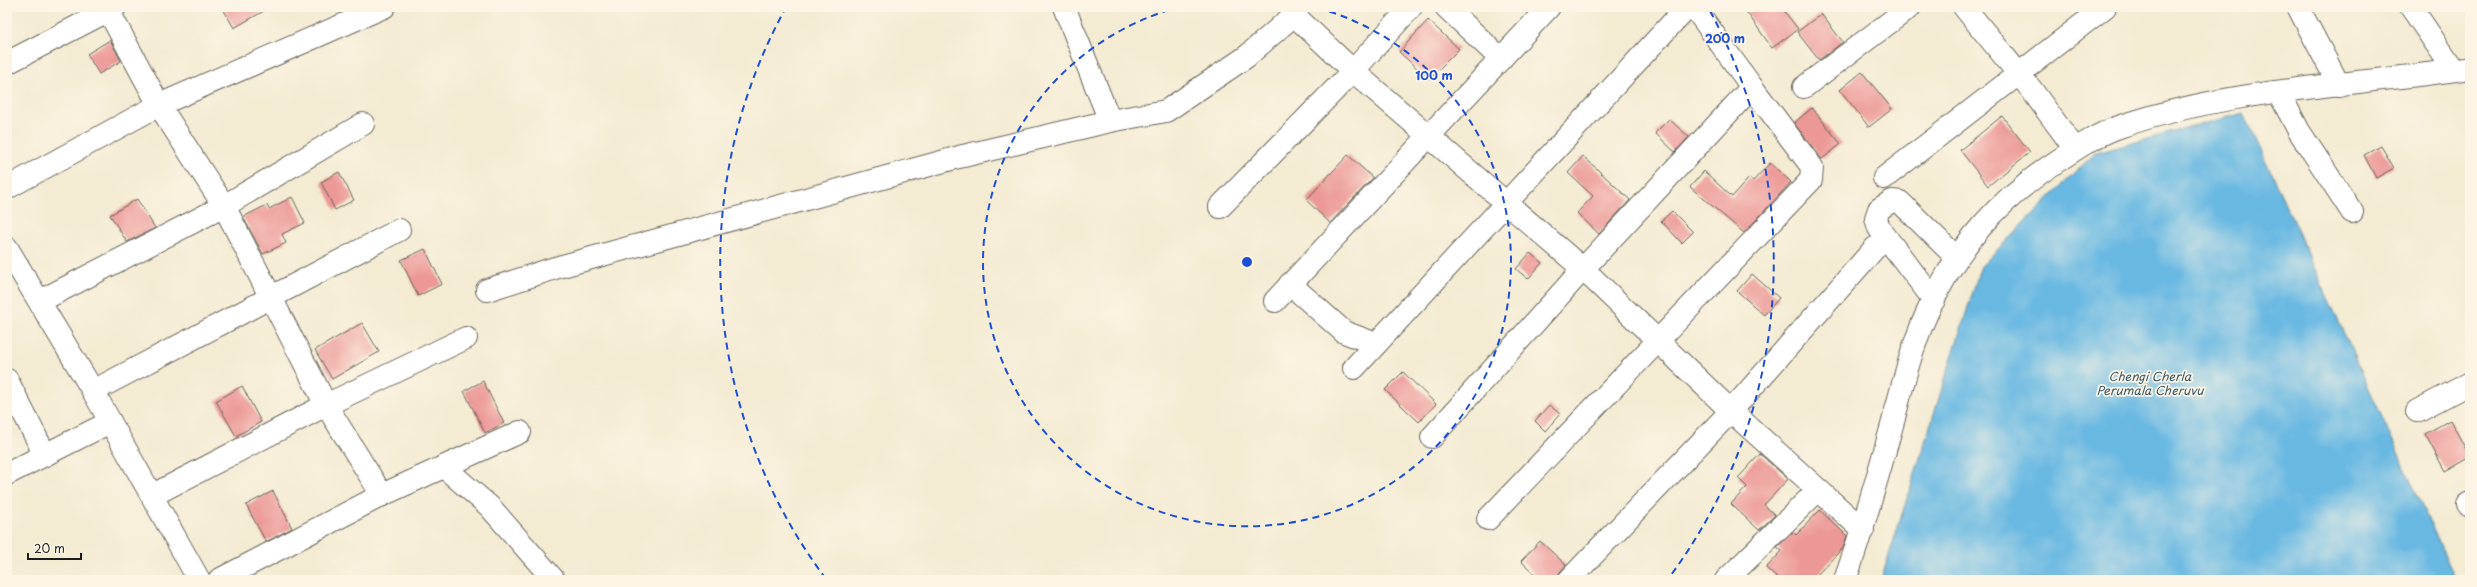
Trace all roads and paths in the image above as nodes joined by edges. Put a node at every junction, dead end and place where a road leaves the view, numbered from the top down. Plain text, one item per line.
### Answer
1 (384, 7) edge
2 (1064, 7) edge
3 (1411, 7) edge
4 (1446, 7) edge
5 (1549, 7) edge
6 (1687, 7) edge
7 (1694, 7) edge
8 (1910, 7) edge
9 (1964, 7) edge
10 (2105, 7) edge
11 (2298, 7) edge
12 (2411, 7) edge
13 (112, 9) edge
14 (1295, 11) edge
15 (1501, 59) junction
16 (7, 63) edge
17 (2462, 69) edge
18 (1353, 71) junction
19 (2017, 73) junction
20 (2339, 85) junction
21 (1752, 87) junction
22 (1804, 87) dead end
23 (2279, 93) junction
24 (159, 105) junction
25 (1110, 121) junction
26 (363, 124) dead end
27 (1430, 137) junction
28 (2075, 149) junction
29 (1884, 178) dead end
30 (7, 188) edge
31 (1505, 202) junction
32 (224, 206) junction
33 (1220, 207) dead end
34 (2352, 212) dead end
35 (399, 230) dead end
36 (7, 248) edge
37 (1875, 248) dead end
38 (1957, 258) junction
39 (1583, 269) junction
40 (1290, 284) junction
41 (487, 290) dead end
42 (271, 298) junction
43 (1934, 300) junction
44 (40, 301) junction
45 (1275, 301) dead end
46 (466, 338) dead end
47 (1658, 342) junction
48 (1376, 344) junction
49 (1354, 368) dead end
50 (7, 380) edge
51 (2470, 383) edge
52 (93, 392) junction
53 (326, 405) junction
54 (1731, 410) junction
55 (2417, 411) dead end
56 (110, 422) junction
57 (520, 432) dead end
58 (1432, 437) dead end
59 (45, 455) junction
60 (444, 467) junction
61 (7, 474) edge
62 (1818, 490) junction
63 (153, 495) junction
64 (382, 495) junction
65 (1488, 520) dead end
66 (1863, 530) junction
67 (199, 580) edge
68 (219, 580) edge
69 (554, 580) edge
70 (1569, 580) edge
71 (1726, 580) edge
72 (1845, 580) edge

1 - 24 street
2 - 25 street
3 - 18 street
4 - 15 street
5 - 15 street
6 - 31 street
7 - 21 street
8 - 22 street
9 - 19 street
10 - 19 street
11 - 20 street
12 - 17 street
13 - 16 street
13 - 24 street
14 - 18 street
14 - 25 street
15 - 27 street
17 - 20 street
18 - 27 street
18 - 33 street
19 - 28 street
19 - 29 street
20 - 23 street
21 - 39 street
21 - 47 street
23 - 28 street
23 - 34 street
24 - 30 street
24 - 32 street
25 - 41 street
26 - 32 street
27 - 31 street
27 - 40 street
28 - 38 street
31 - 39 street
31 - 48 street
32 - 42 street
32 - 44 street
35 - 42 street
36 - 44 street
37 - 54 street
38 - 43 street
38 - 43 street
39 - 47 street
39 - 58 street
40 - 45 street
40 - 48 street
42 - 52 street
42 - 53 street
43 - 66 street
44 - 52 street
46 - 53 street
47 - 54 street
47 - 65 street
48 - 49 street
50 - 59 street
51 - 55 street
52 - 56 street
53 - 63 street
53 - 64 street
54 - 62 street
54 - 70 street
56 - 59 street
56 - 63 street
57 - 60 street
59 - 61 street
60 - 64 street
60 - 69 street
62 - 66 street
62 - 71 street
63 - 67 street
64 - 68 street
66 - 72 street

